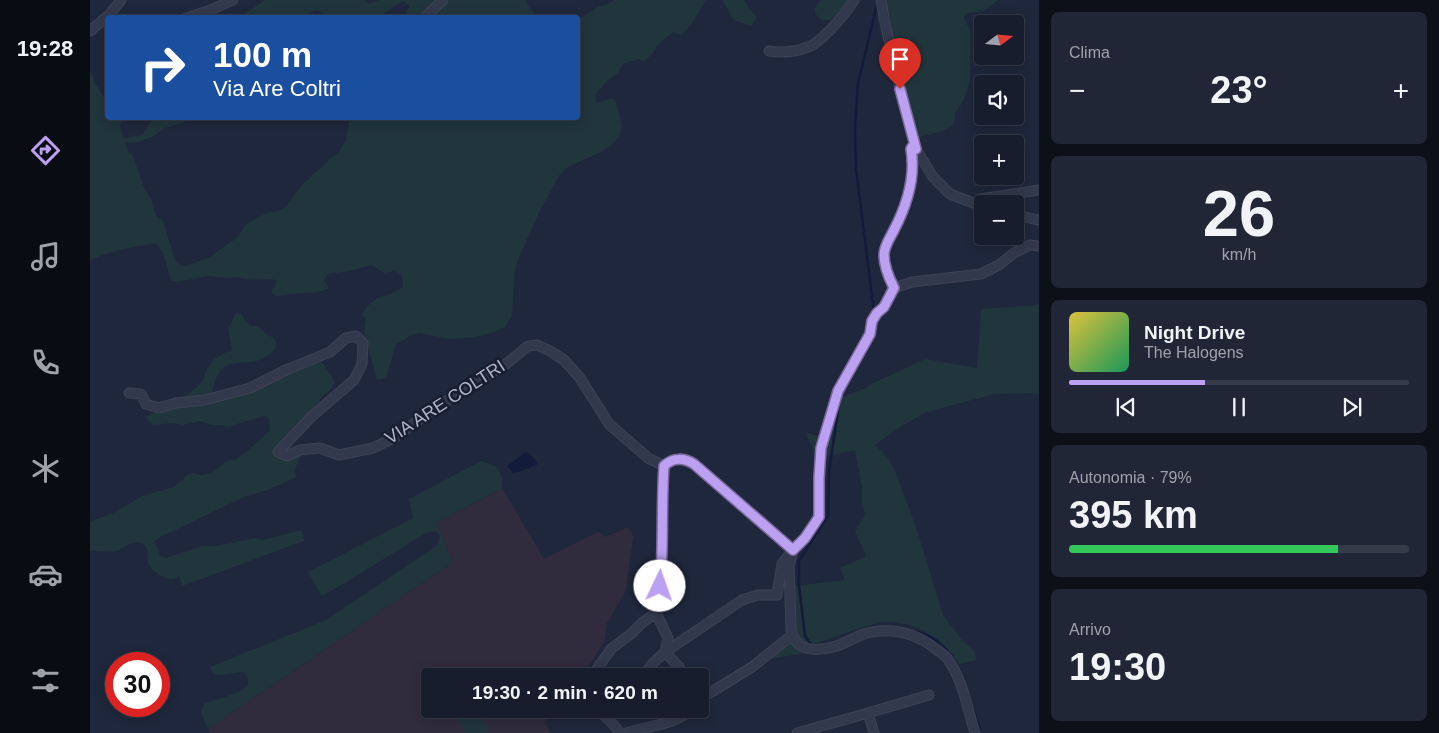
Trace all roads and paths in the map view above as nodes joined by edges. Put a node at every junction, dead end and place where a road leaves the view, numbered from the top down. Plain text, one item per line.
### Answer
1 (122, 0) edge
2 (234, 0) edge
3 (443, 0) edge
4 (854, 0) edge
5 (881, 0) edge
6 (110, 14) edge
7 (195, 15) edge
8 (427, 15) edge
9 (105, 18) edge
10 (90, 31) edge
11 (769, 51) dead end
12 (916, 149) junction
13 (1039, 190) edge
14 (1006, 195) edge
15 (974, 205) edge
16 (1024, 217) edge
17 (1039, 220) edge
18 (1039, 246) edge
19 (894, 288) junction
20 (129, 393) dead end
21 (664, 466) junction
22 (793, 550) junction
23 (656, 614) junction
24 (792, 635) junction
25 (665, 652) junction
26 (597, 668) edge
27 (649, 668) edge
28 (680, 668) edge
29 (709, 693) edge
30 (929, 695) dead end
31 (868, 713) junction
32 (605, 718) edge
33 (678, 718) edge
34 (619, 733) edge
35 (627, 733) edge
36 (797, 733) edge
37 (874, 733) edge
38 (975, 733) edge

1 - 6 street
2 - 7 street
3 - 8 street
4 - 11 street
5 - 12 street
9 - 10 street
12 - 15 street
12 - 19 street
13 - 14 street
16 - 17 street
18 - 19 street
19 - 22 street
20 - 21 street, VIA ARE COLTRI
21 - 22 street
21 - 23 street
22 - 24 street
22 - 25 street
23 - 25 street
23 - 26 street
24 - 29 street
24 - 38 street
25 - 27 street
25 - 28 street
30 - 31 street
31 - 36 street
31 - 37 street
32 - 34 street
33 - 35 street

